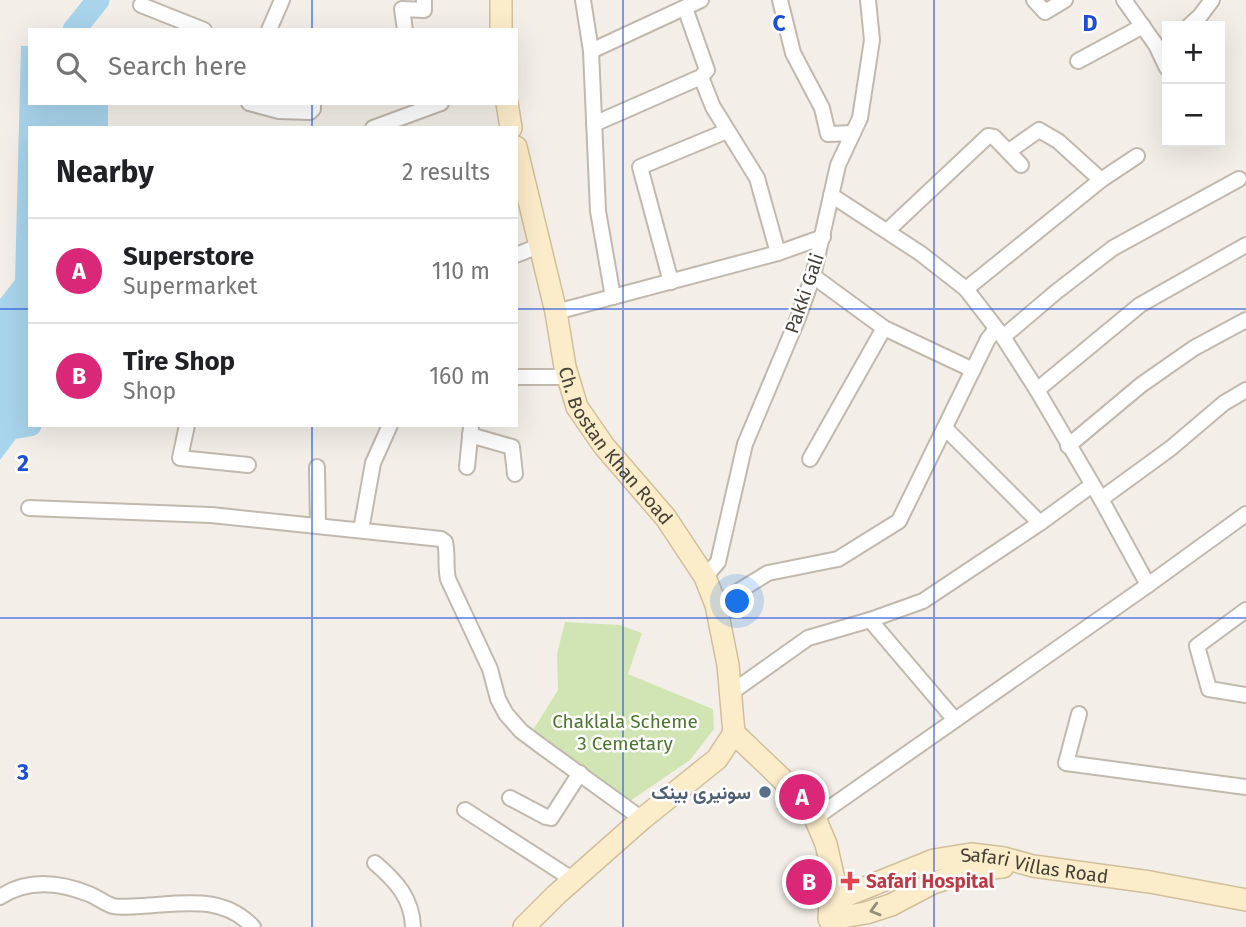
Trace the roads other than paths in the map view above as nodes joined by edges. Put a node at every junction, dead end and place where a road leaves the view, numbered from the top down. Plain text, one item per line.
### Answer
1 (282, 0) edge
2 (424, 0) edge
3 (501, 0) edge
4 (583, 0) edge
5 (701, 0) edge
6 (780, 0) edge
7 (869, 0) edge
8 (1034, 0) edge
9 (1065, 0) edge
10 (1124, 0) edge
11 (1212, 0) edge
12 (141, 5) dead end
13 (685, 8) junction
14 (1194, 21) edge
15 (1143, 26) junction
16 (199, 28) edge
17 (270, 28) edge
18 (405, 28) edge
19 (501, 28) edge
20 (591, 51) junction
21 (1162, 58) edge
22 (1078, 61) dead end
23 (701, 76) junction
24 (257, 105) edge
25 (313, 105) edge
26 (433, 105) edge
27 (507, 105) edge
28 (594, 124) junction
29 (378, 126) edge
30 (511, 126) edge
31 (727, 131) junction
32 (853, 133) junction
33 (1009, 151) junction
34 (518, 155) edge
35 (1137, 156) dead end
36 (1021, 165) dead end
37 (1239, 179) dead end
38 (1101, 180) junction
39 (831, 195) junction
40 (887, 231) junction
41 (823, 237) junction
42 (1246, 244) edge
43 (541, 245) junction
44 (778, 253) junction
45 (518, 254) edge
46 (813, 276) junction
47 (671, 282) junction
48 (966, 289) junction
49 (613, 297) junction
50 (556, 312) junction
51 (1246, 320) edge
52 (884, 328) junction
53 (999, 333) junction
54 (973, 370) junction
55 (518, 377) edge
56 (568, 377) junction
57 (1037, 390) junction
58 (1246, 390) edge
59 (187, 427) edge
60 (389, 427) edge
61 (945, 428) junction
62 (470, 430) edge
63 (1068, 446) junction
64 (810, 458) dead end
65 (248, 465) dead end
66 (317, 467) dead end
67 (467, 467) dead end
68 (515, 474) dead end
69 (1092, 485) junction
70 (1101, 499) junction
71 (29, 508) dead end
72 (1246, 514) edge
73 (1040, 523) junction
74 (318, 526) junction
75 (361, 530) junction
76 (705, 577) junction
77 (1148, 586) junction
78 (716, 605) junction
79 (1246, 610) edge
80 (870, 620) junction
81 (732, 692) junction
82 (1246, 695) edge
83 (1079, 714) dead end
84 (954, 720) junction
85 (734, 733) junction
86 (580, 773) junction
87 (1246, 788) edge
88 (510, 798) dead end
89 (465, 810) dead end
90 (815, 818) junction
91 (642, 819) junction
92 (375, 863) dead end
93 (575, 881) junction
94 (0, 897) edge
95 (1246, 900) edge
96 (836, 911) edge
97 (253, 927) edge
98 (413, 927) edge
99 (524, 927) edge

1 - 17 street
2 - 18 street
3 - 19 main road
4 - 20 street
5 - 13 street
6 - 32 street
7 - 32 street, Pakki Gali
8 - 9 street
10 - 15 street
11 - 14 street
12 - 16 street
13 - 20 street
13 - 23 street
15 - 21 street
15 - 22 street
20 - 28 street
23 - 28 street
23 - 31 street
24 - 25 street
26 - 29 street
27 - 30 main road
28 - 49 street
31 - 44 street
31 - 47 street
32 - 39 street, Pakki Gali
33 - 36 street
33 - 38 street
33 - 40 street
34 - 43 main road, Ch. Bostan Khan Road
35 - 38 street
37 - 53 street
38 - 48 street
39 - 40 street
39 - 41 street, Pakki Gali
40 - 48 street
41 - 44 street
41 - 46 street, Pakki Gali
42 - 57 street
43 - 45 street
43 - 50 main road, Ch. Bostan Khan Road
44 - 47 street
46 - 52 street
46 - 76 street, Pakki Gali
47 - 49 street
48 - 53 street
49 - 50 street
50 - 56 main road, Ch. Bostan Khan Road
51 - 63 street
52 - 54 street
52 - 64 street
53 - 54 street
53 - 57 street
54 - 61 street
55 - 56 street
56 - 76 main road, Ch. Bostan Khan Road
57 - 63 street
58 - 70 street
59 - 65 street
60 - 75 street
61 - 73 street
61 - 78 street
62 - 67 street
62 - 68 street
63 - 69 street
66 - 74 street
69 - 70 street
69 - 73 street
70 - 77 street
71 - 74 street
72 - 77 street
73 - 80 street
74 - 75 street
75 - 86 street
76 - 78 main road, Ch. Bostan Khan Road
77 - 84 street
78 - 81 main road, Ch. Bostan Khan Road
79 - 82 street
80 - 81 street
80 - 84 street
81 - 85 main road, Ch. Bostan Khan Road
83 - 87 street
84 - 90 street
85 - 90 main road
85 - 91 main road
86 - 88 street
86 - 91 street
89 - 93 street
90 - 96 main road
91 - 93 main road
92 - 98 street
93 - 99 main road
94 - 97 street
95 - 96 main road, Safari Villas Road

